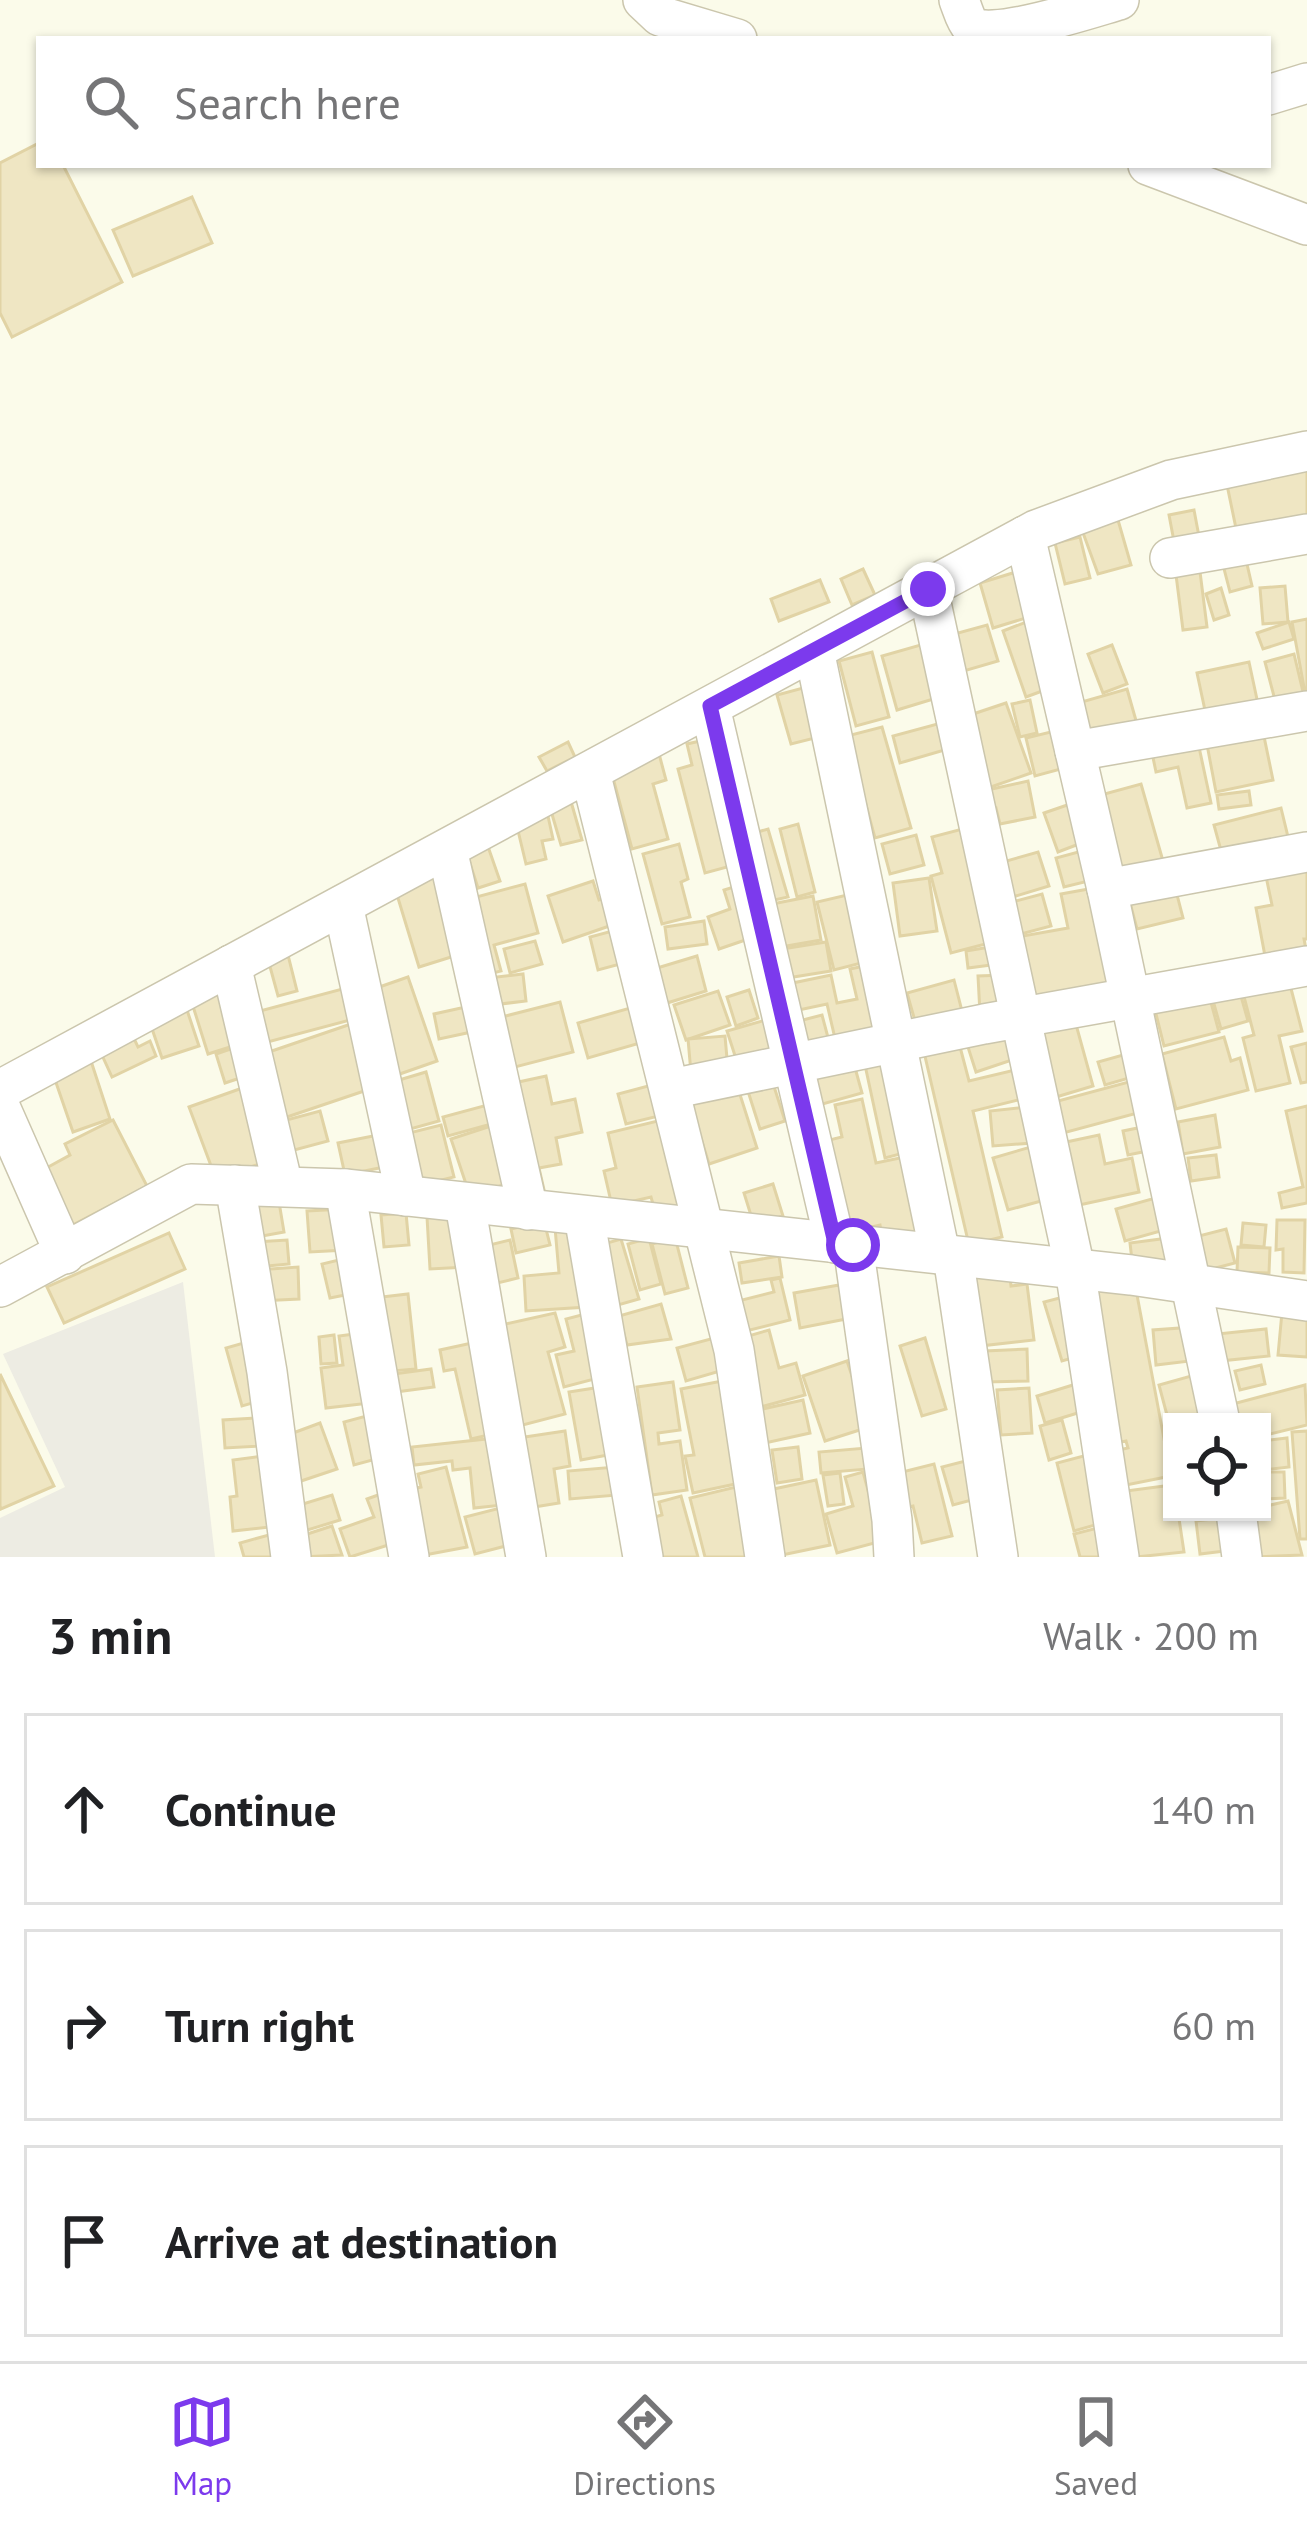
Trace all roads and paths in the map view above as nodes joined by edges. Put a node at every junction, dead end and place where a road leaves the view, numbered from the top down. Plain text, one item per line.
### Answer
1 (643, 0) edge
2 (958, 0) edge
3 (1119, 0) edge
4 (727, 36) edge
5 (1307, 82) edge
6 (1271, 94) edge
7 (1156, 168) edge
8 (1307, 225) edge
9 (1307, 451) edge
10 (1307, 534) edge
11 (1025, 536) junction
12 (1170, 558) dead end
13 (928, 589) junction
14 (814, 650) junction
15 (710, 706) junction
16 (1307, 711) edge
17 (1075, 751) junction
18 (590, 772) junction
19 (447, 849) junction
20 (1307, 852) edge
21 (1107, 889) junction
22 (343, 905) junction
23 (231, 965) junction
24 (1307, 966) edge
25 (1133, 998) junction
26 (1022, 1017) junction
27 (896, 1042) junction
28 (794, 1064) junction
29 (671, 1089) junction
30 (0, 1090) edge
31 (0, 1107) edge
32 (14, 1182) edge
33 (235, 1185) junction
34 (284, 1186) junction
35 (345, 1189) junction
36 (406, 1196) junction
37 (465, 1204) junction
38 (528, 1210) junction
39 (584, 1216) junction
40 (700, 1228) junction
41 (844, 1244) junction
42 (64, 1254) junction
43 (946, 1255) junction
44 (1075, 1269) junction
45 (1192, 1284) junction
46 (0, 1287) edge
47 (1307, 1301) edge
48 (1218, 1413) edge
49 (1237, 1521) edge
50 (291, 1557) edge
51 (409, 1557) edge
52 (526, 1557) edge
53 (643, 1557) edge
54 (765, 1557) edge
55 (894, 1557) edge
56 (998, 1557) edge
57 (1119, 1557) edge
58 (1242, 1557) edge

1 - 4 street
2 - 3 street
5 - 6 street
7 - 8 street
9 - 11 street
10 - 12 street
11 - 13 street
11 - 17 street
13 - 14 street
13 - 26 street
14 - 15 street
14 - 27 street
15 - 18 street
15 - 28 street
16 - 17 street
17 - 21 street
18 - 19 street
18 - 29 street
19 - 22 street
19 - 38 street
20 - 21 street
21 - 25 street
22 - 23 street
22 - 36 street
23 - 30 street
23 - 34 street
24 - 25 street
25 - 26 street
25 - 45 street
26 - 27 street
26 - 44 street
27 - 28 street
27 - 43 street
28 - 29 street
28 - 41 street
29 - 40 street
31 - 32 street
32 - 42 street
33 - 34 street
33 - 42 street
33 - 50 street
34 - 35 street
35 - 36 street
35 - 51 street
36 - 37 street
37 - 38 street
37 - 52 street
38 - 39 street
39 - 40 street
39 - 53 street
40 - 41 street
40 - 54 street
41 - 43 street
41 - 55 street
42 - 46 street
43 - 44 street
43 - 56 street
44 - 45 street
44 - 57 street
45 - 47 street
45 - 48 street
49 - 58 street

